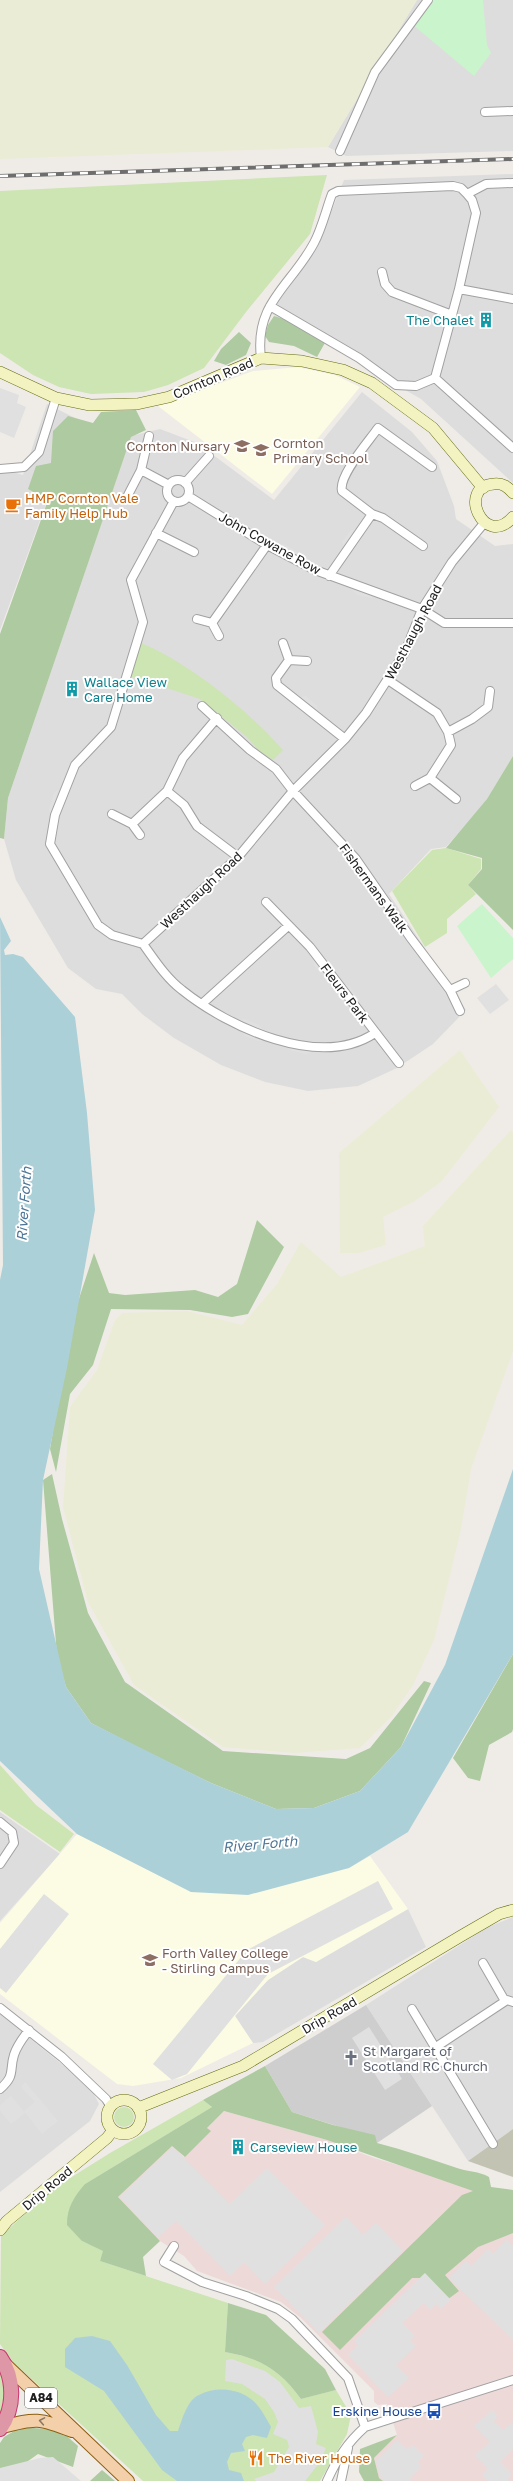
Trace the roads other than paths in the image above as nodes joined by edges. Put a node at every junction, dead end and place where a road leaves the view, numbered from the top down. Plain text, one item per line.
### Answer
1 (428, 0) edge
2 (513, 111) edge
3 (485, 112) dead end
4 (340, 151) dead end
5 (513, 183) edge
6 (467, 194) junction
7 (382, 272) dead end
8 (459, 289) junction
9 (513, 299) edge
10 (270, 306) junction
11 (452, 315) junction
12 (261, 358) junction
13 (0, 372) edge
14 (435, 378) junction
15 (56, 398) junction
16 (149, 436) dead end
17 (513, 448) edge
18 (209, 456) dead end
19 (432, 467) dead end
20 (0, 469) edge
21 (140, 470) junction
22 (185, 483) junction
23 (169, 485) junction
24 (483, 488) junction
25 (512, 488) edge
26 (128, 495) dead end
27 (188, 496) junction
28 (174, 501) junction
29 (372, 514) junction
30 (513, 517) edge
31 (485, 522) junction
32 (156, 533) junction
33 (267, 545) junction
34 (422, 546) dead end
35 (194, 552) dead end
36 (329, 576) junction
37 (422, 609) junction
38 (197, 619) dead end
39 (212, 623) junction
40 (513, 623) edge
41 (219, 636) dead end
42 (283, 643) dead end
43 (289, 660) junction
44 (307, 661) dead end
45 (388, 680) junction
46 (490, 691) dead end
47 (202, 706) dead end
48 (217, 718) junction
49 (448, 732) junction
50 (345, 739) junction
51 (430, 778) junction
52 (415, 786) dead end
53 (167, 791) junction
54 (293, 791) junction
55 (456, 799) dead end
56 (112, 814) dead end
57 (132, 824) junction
58 (140, 835) dead end
59 (238, 857) junction
60 (266, 902) dead end
61 (288, 926) junction
62 (142, 944) junction
63 (465, 982) dead end
64 (450, 990) junction
65 (203, 1003) junction
66 (460, 1011) dead end
67 (375, 1033) junction
68 (399, 1063) dead end
69 (0, 1822) edge
70 (0, 1864) edge
71 (513, 1910) edge
72 (483, 1963) dead end
73 (509, 2002) edge
74 (0, 2008) edge
75 (412, 2009) dead end
76 (29, 2030) junction
77 (436, 2047) junction
78 (0, 2089) edge
79 (111, 2107) junction
80 (138, 2108) junction
81 (113, 2130) junction
82 (493, 2144) dead end
83 (0, 2230) edge
84 (174, 2246) dead end
85 (2, 2359) edge
86 (513, 2380) edge
87 (364, 2427) junction
88 (1, 2428) edge
89 (79, 2433) junction
90 (349, 2441) junction
91 (128, 2481) edge
92 (327, 2481) edge
93 (341, 2481) edge

1 - 4 street
2 - 3 street
5 - 6 street
6 - 8 street
6 - 10 street
7 - 11 street
8 - 9 street
8 - 11 street
10 - 12 street
10 - 14 street
11 - 14 street
12 - 15 street, Cornton Road
12 - 24 street, Cornton Road
13 - 15 street, Cornton Road
14 - 17 street
15 - 20 street
16 - 21 street
18 - 22 street
19 - 29 street
21 - 23 street
21 - 26 street
22 - 23 street
22 - 27 street
23 - 28 street
24 - 25 street
24 - 31 street
27 - 28 street
27 - 33 street, John Cowane Row
28 - 32 street
29 - 34 street
29 - 36 street
30 - 31 street
31 - 37 street, Westhaugh Road
32 - 35 street
32 - 62 street
33 - 36 street, John Cowane Row
33 - 39 street
36 - 37 street, John Cowane Row
37 - 40 street, John Cowane Row
37 - 45 street, Westhaugh Road
38 - 39 street
39 - 41 street
42 - 43 street
43 - 44 street
43 - 50 street
45 - 49 street
45 - 50 street, Westhaugh Road
46 - 49 street
47 - 48 street, Fishermans Walk
48 - 53 street
48 - 54 street, Fishermans Walk
49 - 51 street
50 - 54 street, Westhaugh Road
51 - 52 street
51 - 55 street
53 - 57 street
53 - 59 street
54 - 59 street, Westhaugh Road
54 - 64 street, Fishermans Walk
56 - 57 street
57 - 58 street
59 - 62 street, Westhaugh Road
60 - 61 street, Fleurs Park
61 - 65 street
61 - 67 street, Fleurs Park
62 - 65 street
63 - 64 street
64 - 66 street, Fishermans Walk
65 - 67 street
67 - 68 street, Fleurs Park
69 - 70 street
71 - 80 street, Drip Road
72 - 73 street
73 - 77 street
74 - 76 street
75 - 77 street
76 - 78 street
76 - 79 street
77 - 82 street
79 - 80 street
79 - 81 street
80 - 81 street
81 - 83 street, Drip Road
84 - 87 street
85 - 88 highway, A84
85 - 89 main road, A84
86 - 87 street
87 - 90 street
89 -> 88 main road, A84
89 - 91 main road, A84
90 - 92 street
90 - 93 street

